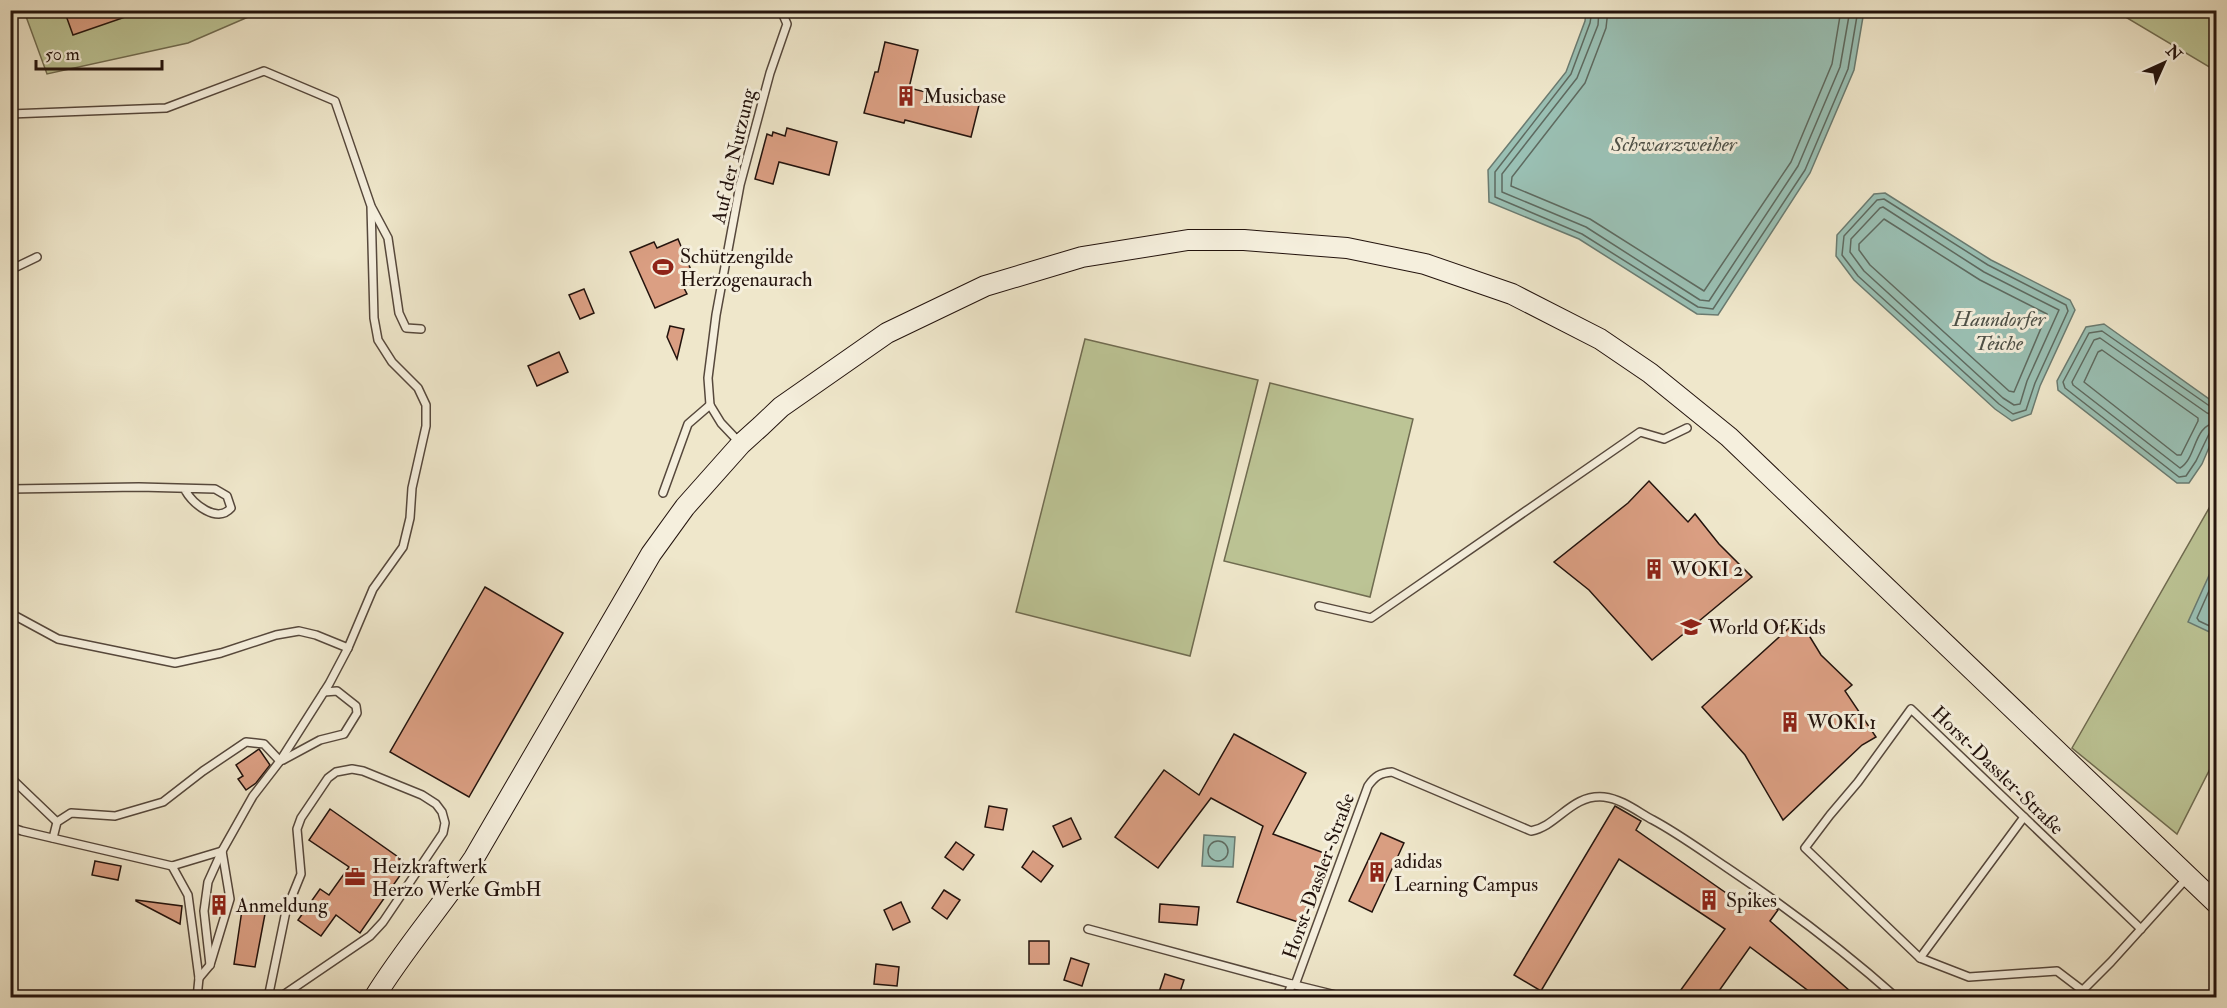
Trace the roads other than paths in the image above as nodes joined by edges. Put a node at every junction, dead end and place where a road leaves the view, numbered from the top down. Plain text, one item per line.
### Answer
1 (781, 10) edge
2 (10, 114) edge
3 (371, 206) junction
4 (37, 257) dead end
5 (10, 270) edge
6 (421, 329) dead end
7 (710, 405) junction
8 (1687, 428) dead end
9 (741, 444) junction
10 (10, 489) edge
11 (185, 490) junction
12 (663, 493) dead end
13 (1319, 606) dead end
14 (10, 613) edge
15 (348, 648) junction
16 (324, 692) junction
17 (280, 761) junction
18 (10, 777) edge
19 (2024, 817) junction
20 (57, 822) junction
21 (10, 827) edge
22 (53, 838) junction
23 (222, 851) junction
24 (172, 866) junction
25 (2189, 876) junction
26 (2217, 903) edge
27 (1088, 929) dead end
28 (2141, 929) junction
29 (1920, 958) junction
30 (210, 965) junction
31 (200, 978) junction
32 (1293, 984) junction
33 (2082, 990) junction
34 (197, 998) edge
35 (268, 998) edge
36 (279, 998) edge
37 (374, 998) edge
38 (1286, 998) edge
39 (1348, 998) edge
40 (1897, 998) edge
41 (2075, 998) edge

1 - 7 lane, Auf der Nutzung
2 - 3 lane
3 - 6 lane
3 - 15 lane
4 - 5 lane
7 - 9 lane
7 - 12 lane
8 - 13 lane
9 - 25 street
9 - 37 street
10 - 11 lane
11 - 11 lane
14 - 15 lane
15 - 16 lane
16 - 17 lane
16 - 17 lane
17 - 20 lane
17 - 23 lane
18 - 20 lane
19 - 28 lane, Horst-Dassler-Straße
19 - 29 lane
19 - 29 lane, Horst-Dassler-Straße
20 - 22 lane
21 - 22 lane
22 - 24 lane
23 - 24 lane
23 - 30 lane
23 - 30 lane
24 - 31 lane
25 - 26 street
25 - 28 lane
27 - 32 lane, Horst-Dassler-Straße
28 - 33 lane
29 - 33 lane, Horst-Dassler-Straße
30 - 31 lane
31 - 34 lane
32 - 38 lane, Horst-Dassler-Straße
32 - 39 lane, Horst-Dassler-Straße
32 - 40 lane, Horst-Dassler-Straße
33 - 41 lane
35 - 36 lane

